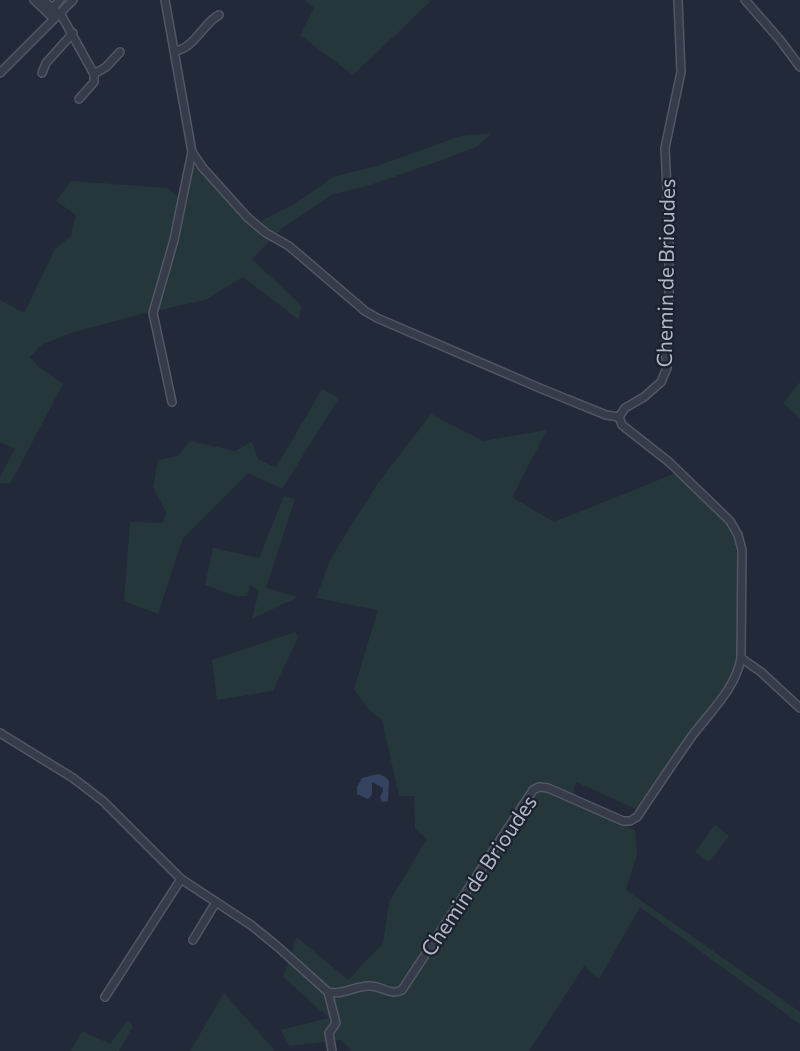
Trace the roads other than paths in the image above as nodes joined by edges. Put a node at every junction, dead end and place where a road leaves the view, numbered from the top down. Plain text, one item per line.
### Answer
1 (34, 0) edge
2 (43, 0) edge
3 (60, 0) edge
4 (73, 0) edge
5 (165, 0) edge
6 (678, 0) edge
7 (745, 0) edge
8 (50, 11) junction
9 (58, 15) junction
10 (219, 15) dead end
11 (73, 33) junction
12 (175, 51) junction
13 (120, 52) dead end
14 (800, 68) edge
15 (0, 73) edge
16 (42, 73) dead end
17 (94, 74) junction
18 (79, 99) dead end
19 (192, 152) junction
20 (172, 402) dead end
21 (619, 417) junction
22 (741, 658) junction
23 (800, 708) edge
24 (0, 733) edge
25 (181, 879) junction
26 (216, 902) junction
27 (193, 940) dead end
28 (328, 992) junction
29 (105, 997) dead end
30 (332, 1051) edge

1 - 8 street
2 - 8 street
3 - 8 street
4 - 9 street
5 - 12 street
6 - 21 street, Chemin de Brioudes
7 - 14 street
8 - 9 street
9 - 11 street
9 - 15 street
10 - 12 street
11 - 16 street
11 - 17 street
12 - 19 street
13 - 17 street
17 - 18 street
19 - 20 street
19 - 21 street
21 - 22 street, Chemin de Brioudes
22 - 23 street
22 - 28 street, Chemin de Brioudes
24 - 25 street
25 - 26 street
25 - 29 street
26 - 27 street
26 - 28 street
28 - 30 street

